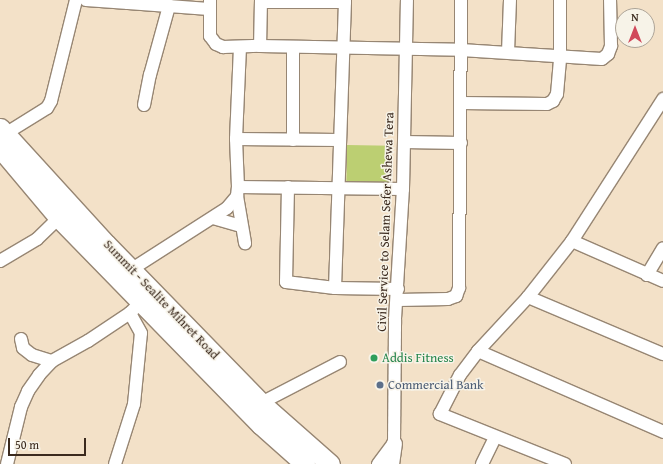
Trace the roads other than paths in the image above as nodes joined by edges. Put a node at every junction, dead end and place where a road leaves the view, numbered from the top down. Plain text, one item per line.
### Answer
1 (76, 0) edge
2 (86, 0) edge
3 (407, 0) edge
4 (461, 0) edge
5 (510, 0) edge
6 (560, 0) edge
7 (610, 0) edge
8 (128, 1) edge
9 (261, 1) edge
10 (345, 1) edge
11 (210, 5) edge
12 (170, 6) junction
13 (260, 46) junction
14 (240, 47) junction
15 (293, 47) junction
16 (342, 47) junction
17 (461, 50) junction
18 (406, 51) junction
19 (508, 52) junction
20 (560, 58) junction
21 (663, 99) edge
22 (462, 103) junction
23 (144, 105) dead end
24 (2, 136) edge
25 (236, 139) junction
26 (293, 140) junction
27 (339, 140) junction
28 (404, 142) junction
29 (462, 143) junction
30 (288, 187) junction
31 (337, 187) junction
32 (403, 189) junction
33 (238, 192) junction
34 (59, 218) junction
35 (213, 218) junction
36 (241, 226) junction
37 (572, 241) junction
38 (245, 243) dead end
39 (663, 248) edge
40 (100, 249) junction
41 (0, 261) edge
42 (132, 269) junction
43 (647, 275) junction
44 (663, 281) edge
45 (335, 288) junction
46 (398, 294) junction
47 (528, 297) junction
48 (136, 308) junction
49 (21, 339) dead end
50 (478, 351) junction
51 (663, 354) edge
52 (52, 361) junction
53 (340, 362) dead end
54 (261, 403) junction
55 (663, 432) edge
56 (495, 437) junction
57 (394, 443) junction
58 (551, 462) edge
59 (7, 464) edge
60 (116, 464) edge
61 (305, 464) edge
62 (330, 464) edge
63 (378, 464) edge
64 (391, 464) edge
65 (482, 464) edge
66 (565, 464) edge

1 - 24 street
2 - 8 street
3 - 18 street, Civil Service to Selam Sefer Ashewa Tera
4 - 17 street
5 - 19 street
6 - 20 street
7 - 20 street
8 - 12 street
9 - 10 street
9 - 13 street
10 - 16 street
11 - 12 street
11 - 14 street
12 - 23 street
13 - 14 street
13 - 15 street
14 - 25 street
15 - 16 street
15 - 26 street
16 - 18 street
16 - 27 street
17 - 18 street
17 - 19 street
17 - 22 street
18 - 28 street, Civil Service to Selam Sefer Ashewa Tera
19 - 20 street
20 - 22 street
21 - 37 street
22 - 29 street
24 - 34 main road
24 - 40 main road, Summit - Sealite Mihret Road
25 - 26 street
25 - 33 street
26 - 27 street
27 - 31 street
28 - 29 street
28 - 32 street, Civil Service to Selam Sefer Ashewa Tera
29 - 46 street
30 - 31 street
30 - 33 street
30 - 45 street
31 - 32 street
31 - 45 street
32 - 46 street, Civil Service to Selam Sefer Ashewa Tera
33 - 35 street
33 - 36 street
34 - 40 main road
34 - 41 street
35 - 36 street
35 - 42 street
36 - 38 street
37 - 43 street
37 - 47 street
39 - 43 street
40 - 42 main road, Summit - Sealite Mihret Road
40 - 48 main road
42 - 54 main road, Summit - Sealite Mihret Road
43 - 44 street
45 - 46 street
46 - 57 street, Civil Service to Selam Sefer Ashewa Tera
47 - 50 street
47 - 51 street
48 - 52 street
48 - 60 street
48 - 61 main road
49 - 52 street
50 - 55 street
50 - 56 street
52 - 59 street
53 - 54 street
54 - 62 main road, Summit - Sealite Mihret Road
56 - 58 street
56 - 65 street
57 - 63 street
57 - 64 street
58 - 66 street

